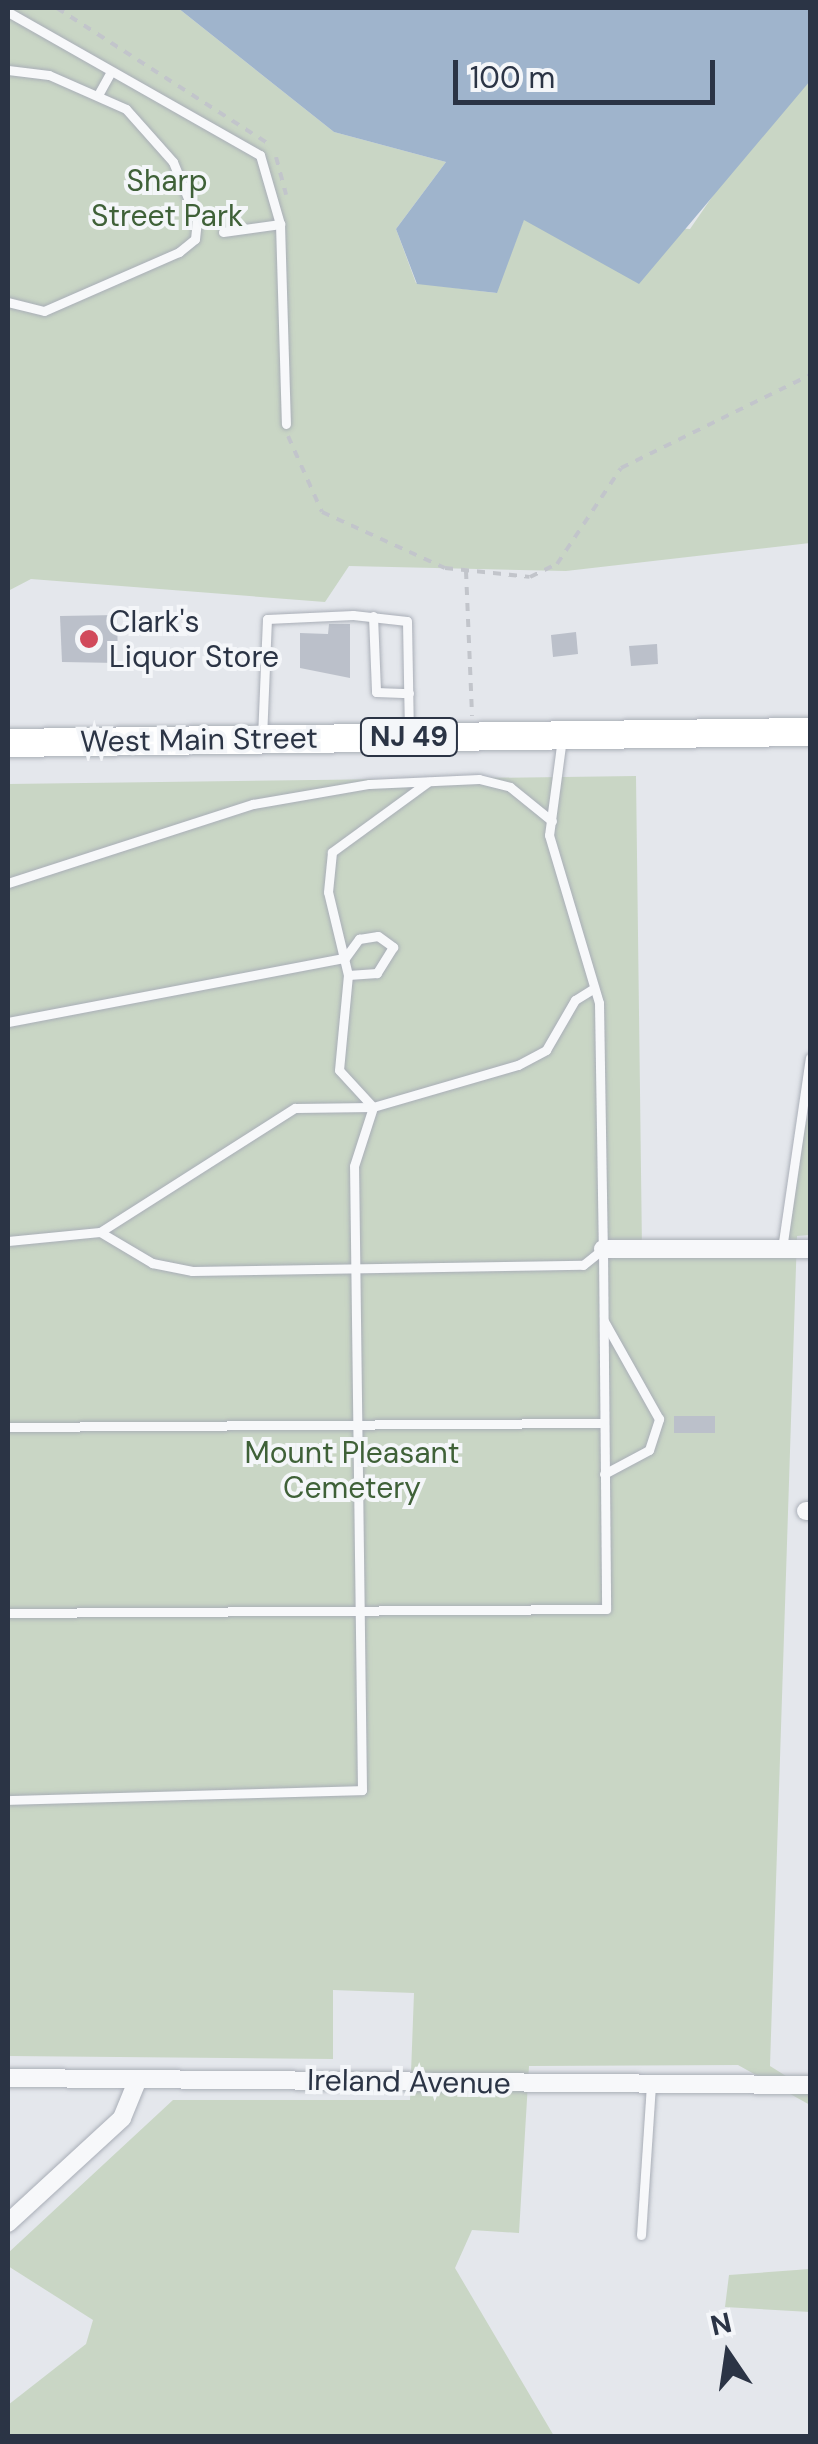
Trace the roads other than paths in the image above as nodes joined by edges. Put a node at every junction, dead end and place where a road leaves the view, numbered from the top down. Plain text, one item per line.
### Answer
1 (8, 12) edge
2 (8, 70) edge
3 (111, 72) junction
4 (98, 95) junction
5 (280, 224) junction
6 (222, 232) dead end
7 (8, 302) edge
8 (286, 424) dead end
9 (373, 616) junction
10 (409, 693) junction
11 (810, 732) edge
12 (562, 735) junction
13 (409, 737) junction
14 (262, 740) junction
15 (8, 743) edge
16 (430, 781) junction
17 (552, 821) junction
18 (8, 884) edge
19 (345, 958) junction
20 (348, 975) junction
21 (594, 988) junction
22 (8, 1022) edge
23 (810, 1058) edge
24 (374, 1107) junction
25 (100, 1232) junction
26 (8, 1241) edge
27 (603, 1249) junction
28 (782, 1249) junction
29 (810, 1249) edge
30 (358, 1269) junction
31 (603, 1320) junction
32 (360, 1424) junction
33 (603, 1424) junction
34 (8, 1427) edge
35 (604, 1474) junction
36 (358, 1610) junction
37 (8, 1613) edge
38 (8, 1800) edge
39 (8, 2078) edge
40 (138, 2079) junction
41 (651, 2084) junction
42 (810, 2086) edge
43 (8, 2223) edge
44 (641, 2235) dead end

1 - 3 lane
2 - 4 lane
3 - 4 lane
3 - 5 lane
4 - 7 lane
5 - 6 lane
5 - 8 lane
9 - 10 lane
9 - 10 lane
9 - 14 lane
10 - 13 lane
11 - 12 highway, West Main Street / NJ 49
12 - 13 highway, West Main Street / NJ 49
12 - 17 lane
13 - 14 highway, West Main Street / NJ 49
14 - 15 highway, West Main Street / NJ 49
16 - 17 lane
16 - 18 lane
16 - 19 lane
17 - 21 lane
19 - 20 lane
19 - 20 lane
19 - 22 lane
20 - 24 lane
21 - 24 lane
21 - 27 lane
23 - 28 lane
24 - 25 lane
24 - 30 lane
25 - 26 lane
25 - 30 lane
27 - 28 street
27 - 30 lane
27 - 31 lane
28 - 29 street
30 - 32 lane
31 - 33 lane
31 - 35 lane
32 - 33 lane
32 - 34 lane
32 - 36 lane
33 - 35 lane
35 - 36 lane
36 - 37 lane
36 - 38 lane
39 - 40 street, Ireland Avenue
40 - 41 street, Ireland Avenue
40 - 43 street
41 - 42 street, Ireland Avenue
41 - 44 lane

